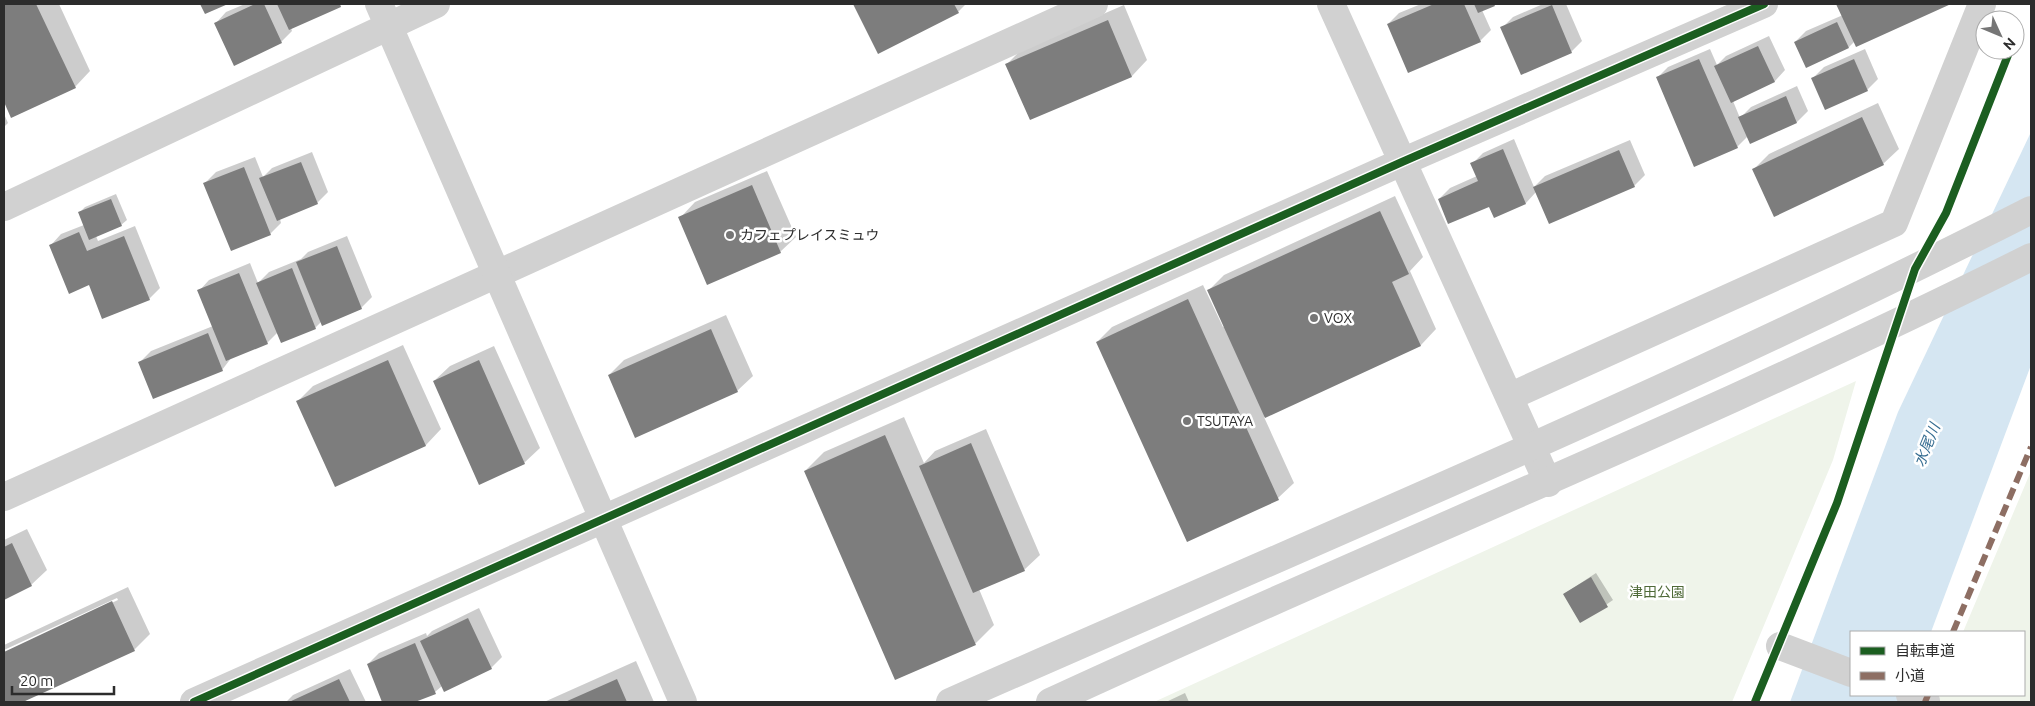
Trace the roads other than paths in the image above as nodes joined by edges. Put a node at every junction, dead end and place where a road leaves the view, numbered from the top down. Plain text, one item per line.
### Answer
1 (436, 4) edge
2 (1094, 4) edge
3 (1331, 4) edge
4 (1764, 4) edge
5 (1982, 4) edge
6 (385, 15) edge
7 (1402, 162) junction
8 (4, 207) edge
9 (2031, 210) edge
10 (2031, 258) edge
11 (496, 273) junction
12 (1509, 398) junction
13 (1532, 448) junction
14 (1548, 482) junction
15 (4, 497) edge
16 (603, 521) junction
17 (1780, 646) dead end
18 (1850, 673) edge
19 (194, 702) edge
20 (683, 702) edge
21 (950, 702) edge
22 (1050, 702) edge

1 - 6 street
2 - 11 street
3 - 7 street
4 - 7 street
5 - 12 street
6 - 8 street
6 - 11 street
7 - 12 street
7 - 16 street
9 - 13 street
10 - 14 street
11 - 15 street
11 - 16 street
12 - 13 street
13 - 14 street
13 - 21 street
14 - 22 street
16 - 19 street
16 - 20 street
17 - 18 street

